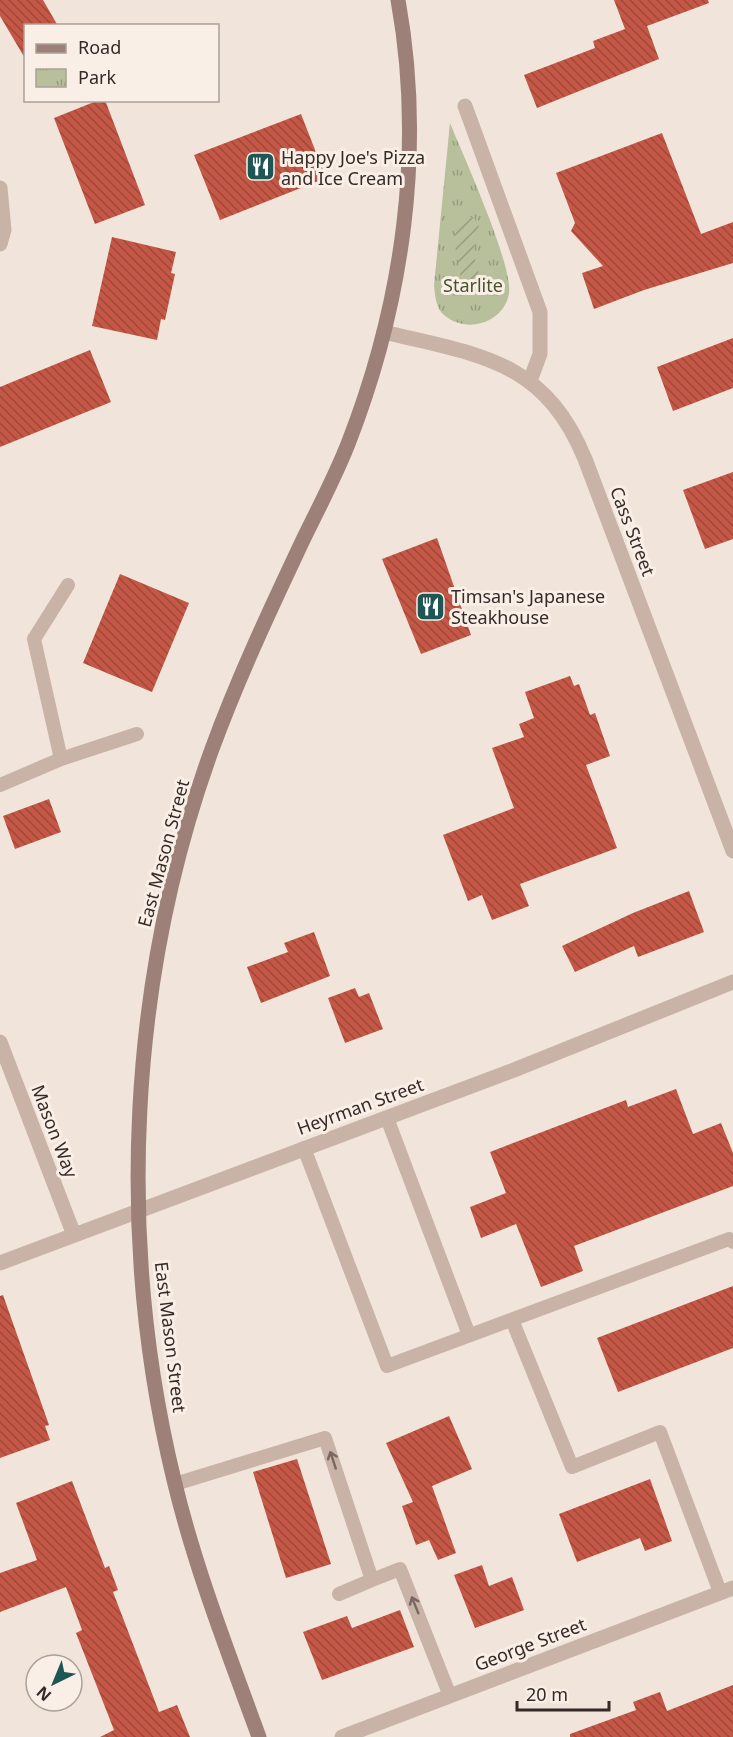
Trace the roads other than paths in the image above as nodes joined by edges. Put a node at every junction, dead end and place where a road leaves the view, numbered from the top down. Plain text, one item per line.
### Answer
1 (398, 0) edge
2 (465, 106) dead end
3 (0, 188) edge
4 (0, 244) edge
5 (384, 332) junction
6 (530, 381) junction
7 (68, 585) dead end
8 (137, 734) dead end
9 (60, 759) junction
10 (0, 785) edge
11 (733, 851) edge
12 (733, 982) edge
13 (0, 1042) edge
14 (387, 1118) junction
15 (304, 1148) junction
16 (138, 1210) junction
17 (74, 1235) junction
18 (733, 1242) edge
19 (0, 1263) edge
20 (512, 1320) junction
21 (469, 1335) junction
22 (175, 1484) junction
23 (372, 1580) junction
24 (727, 1590) edge
25 (339, 1594) dead end
26 (450, 1696) junction
27 (259, 1737) edge
28 (342, 1737) edge

1 - 5 main road, East Mason Street
2 - 6 street
3 - 4 street
5 - 6 street, Cass Street
5 - 16 main road, East Mason Street
6 - 11 street, Cass Street
7 - 9 lane
8 - 9 lane
9 - 10 lane
12 - 14 street, Heyrman Street
13 - 17 street, Mason Way
14 - 15 street, Heyrman Street
14 - 21 lane
15 - 16 street, Heyrman Street
15 - 21 lane
16 - 17 street, Heyrman Street
16 - 22 main road, East Mason Street
17 - 19 street, Heyrman Street
18 - 20 lane
20 - 21 lane
20 - 24 lane
23 -> 22 lane
22 - 27 main road, East Mason Street
23 - 25 lane
26 -> 23 lane
24 - 26 street, George Street
26 - 28 street, George Street

